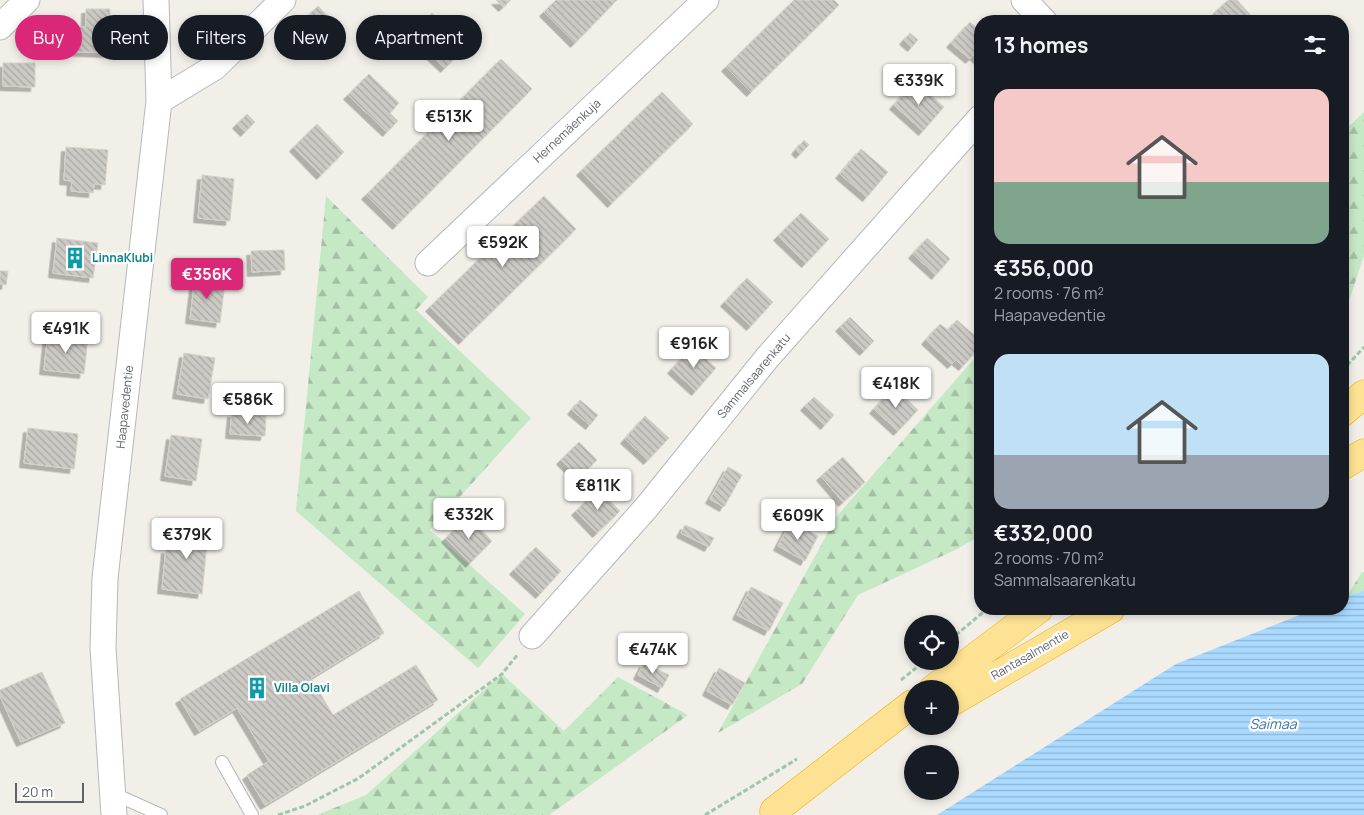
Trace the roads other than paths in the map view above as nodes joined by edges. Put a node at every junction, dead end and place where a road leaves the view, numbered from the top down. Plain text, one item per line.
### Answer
1 (27, 0) edge
2 (156, 0) edge
3 (283, 0) edge
4 (706, 0) edge
5 (1024, 0) edge
6 (1038, 15) edge
7 (0, 27) edge
8 (159, 101) junction
9 (974, 125) edge
10 (428, 263) dead end
11 (1364, 394) edge
12 (1349, 407) edge
13 (1364, 453) edge
14 (1349, 462) edge
15 (1364, 474) edge
16 (1349, 481) edge
17 (1031, 615) edge
18 (1101, 615) edge
19 (532, 636) road end
20 (945, 680) edge
21 (904, 695) edge
22 (959, 697) edge
23 (904, 731) edge
24 (222, 762) dead end
25 (113, 804) edge
26 (771, 813) edge
27 (161, 815) edge
28 (252, 815) edge

1 - 7 street
2 - 8 street, Haapavedentie
3 - 8 street
4 - 10 street, Hernemäenkuja
5 - 6 street
8 - 25 street, Haapavedentie
9 - 19 street, Sammalsaarenkatu
11 - 12 highway
13 - 14 highway
15 - 16 highway
17 - 20 highway
18 - 22 highway, Rantasalmentie
21 - 26 highway
23 - 26 highway
24 - 28 lane
25 - 27 lane

